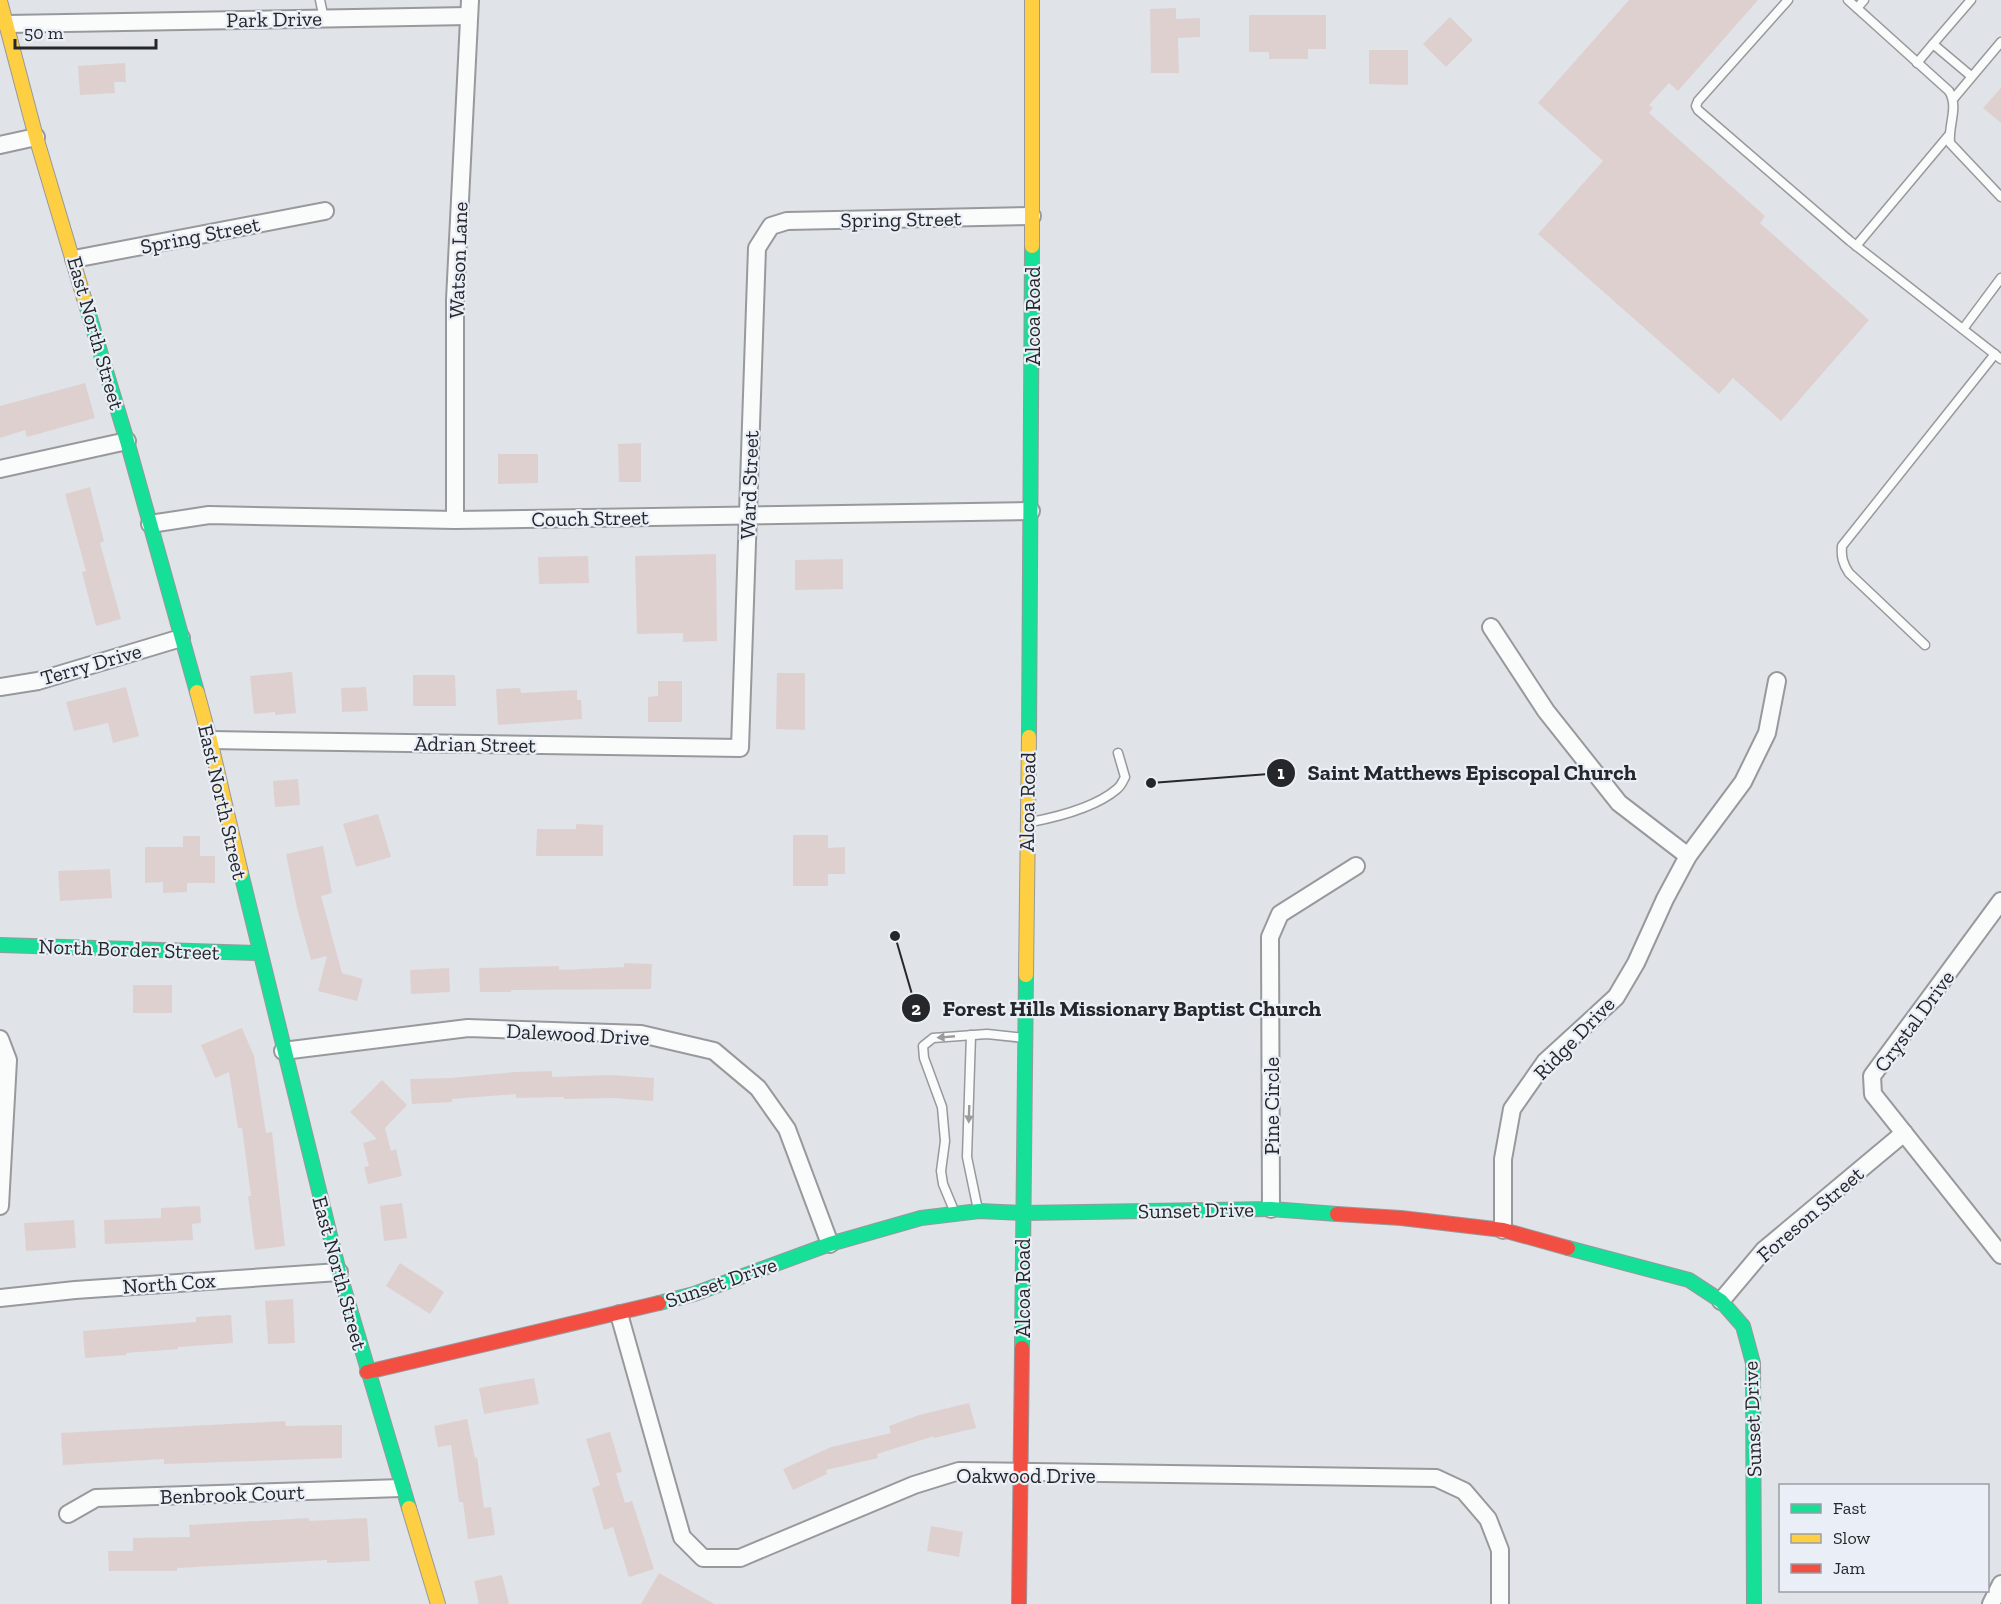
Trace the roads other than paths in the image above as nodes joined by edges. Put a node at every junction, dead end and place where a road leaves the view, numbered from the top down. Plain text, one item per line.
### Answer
1 (320, 0) edge
2 (1032, 0) edge
3 (1788, 0) edge
4 (1848, 0) edge
5 (1864, 0) edge
6 (1971, 0) edge
7 (0, 2) edge
8 (469, 8) edge
9 (1857, 8) junction
10 (324, 19) junction
11 (7, 24) junction
12 (2001, 42) edge
13 (1933, 44) junction
14 (1917, 63) junction
15 (1971, 76) junction
16 (1954, 98) junction
17 (1949, 135) junction
18 (36, 137) junction
19 (0, 145) edge
20 (2001, 197) edge
21 (325, 211) dead end
22 (1032, 216) junction
23 (771, 226) joint
24 (1856, 246) junction
25 (74, 259) junction
26 (2001, 278) edge
27 (1963, 329) junction
28 (1998, 357) edge
29 (128, 441) junction
30 (0, 469) edge
31 (1031, 511) junction
32 (748, 515) junction
33 (455, 520) junction
34 (150, 525) junction
35 (1491, 627) dead end
36 (181, 638) junction
37 (1925, 645) dead end
38 (1777, 681) dead end
39 (0, 687) edge
40 (210, 740) junction
41 (740, 748) joint
42 (1118, 753) dead end
43 (1027, 823) junction
44 (1688, 856) junction
45 (1356, 866) dead end
46 (2001, 901) edge
47 (0, 945) edge
48 (259, 953) junction
49 (971, 1035) junction
50 (1025, 1038) junction
51 (0, 1039) edge
52 (283, 1051) junction
53 (1904, 1133) junction
54 (0, 1206) edge
55 (1271, 1209) junction
56 (979, 1211) junction
57 (1023, 1213) junction
58 (956, 1214) junction
59 (1503, 1230) junction
60 (830, 1244) junction
61 (2001, 1255) edge
62 (339, 1272) junction
63 (0, 1298) edge
64 (1721, 1301) junction
65 (619, 1314) junction
66 (367, 1372) junction
67 (1021, 1473) junction
68 (401, 1488) junction
69 (68, 1514) dead end
70 (2001, 1584) edge
71 (438, 1604) edge
72 (1019, 1604) edge
73 (1500, 1604) edge
74 (1754, 1604) edge
75 (1991, 1604) edge

1 - 10 lane
2 - 22 street, Alcoa Road
3 - 24 lane
4 - 9 lane
5 - 9 lane
6 - 13 lane
7 - 11 street, East North Street
8 - 10 street, Park Drive
8 - 33 street, Watson Lane
9 - 14 lane
10 - 11 street, Park Drive
11 - 18 street, East North Street
12 - 15 lane
13 - 14 lane
13 - 15 lane
14 - 16 lane
15 - 16 lane
16 - 17 lane
17 - 20 lane
17 - 24 lane
18 - 19 street
18 - 25 street, East North Street
21 - 25 street, Spring Street
22 - 23 street, Spring Street
22 - 31 street, Alcoa Road
23 - 32 street, Ward Street
24 - 27 lane
25 - 29 street, East North Street
26 - 27 lane
27 - 28 lane
28 - 37 lane
29 - 30 street
29 - 34 street, East North Street
31 - 32 street, Couch Street
31 - 43 street, Alcoa Road
32 - 33 street, Couch Street
32 - 41 street, Ward Street
33 - 34 street, Couch Street
34 - 36 street, East North Street
35 - 44 street
36 - 39 street, Terry Drive
36 - 40 street, East North Street
38 - 44 street, Ridge Drive
40 - 41 street, Adrian Street
40 - 48 street, East North Street
42 - 43 lane
43 - 50 street, Alcoa Road
44 - 59 street, Ridge Drive
45 - 55 street, Pine Circle
46 - 53 street, Crystal Drive
47 - 48 street, North Border Street
48 - 52 street, East North Street
49 - 50 lane
49 -> 56 lane
49 -> 58 lane
50 - 57 street, Alcoa Road
51 - 54 street
52 - 60 street, Dalewood Drive
52 - 62 street, East North Street
53 - 61 street, Crystal Drive
53 - 64 street, Foreson Street
55 - 57 street, Sunset Drive
55 - 59 street, Sunset Drive
56 - 57 street, Sunset Drive
56 - 58 street, Sunset Drive
57 - 67 street, Alcoa Road
58 - 60 street, Sunset Drive
59 - 64 street, Sunset Drive
60 - 65 street, Sunset Drive
62 - 63 street, North Cox
62 - 66 street, East North Street
64 - 74 street, Sunset Drive
65 - 66 street, Sunset Drive
65 - 67 street, Oakwood Drive
66 - 68 street, East North Street
67 - 72 street, Alcoa Road
67 - 73 street, Oakwood Drive
68 - 69 street, Benbrook Court
68 - 71 street, East North Street
70 - 75 street

